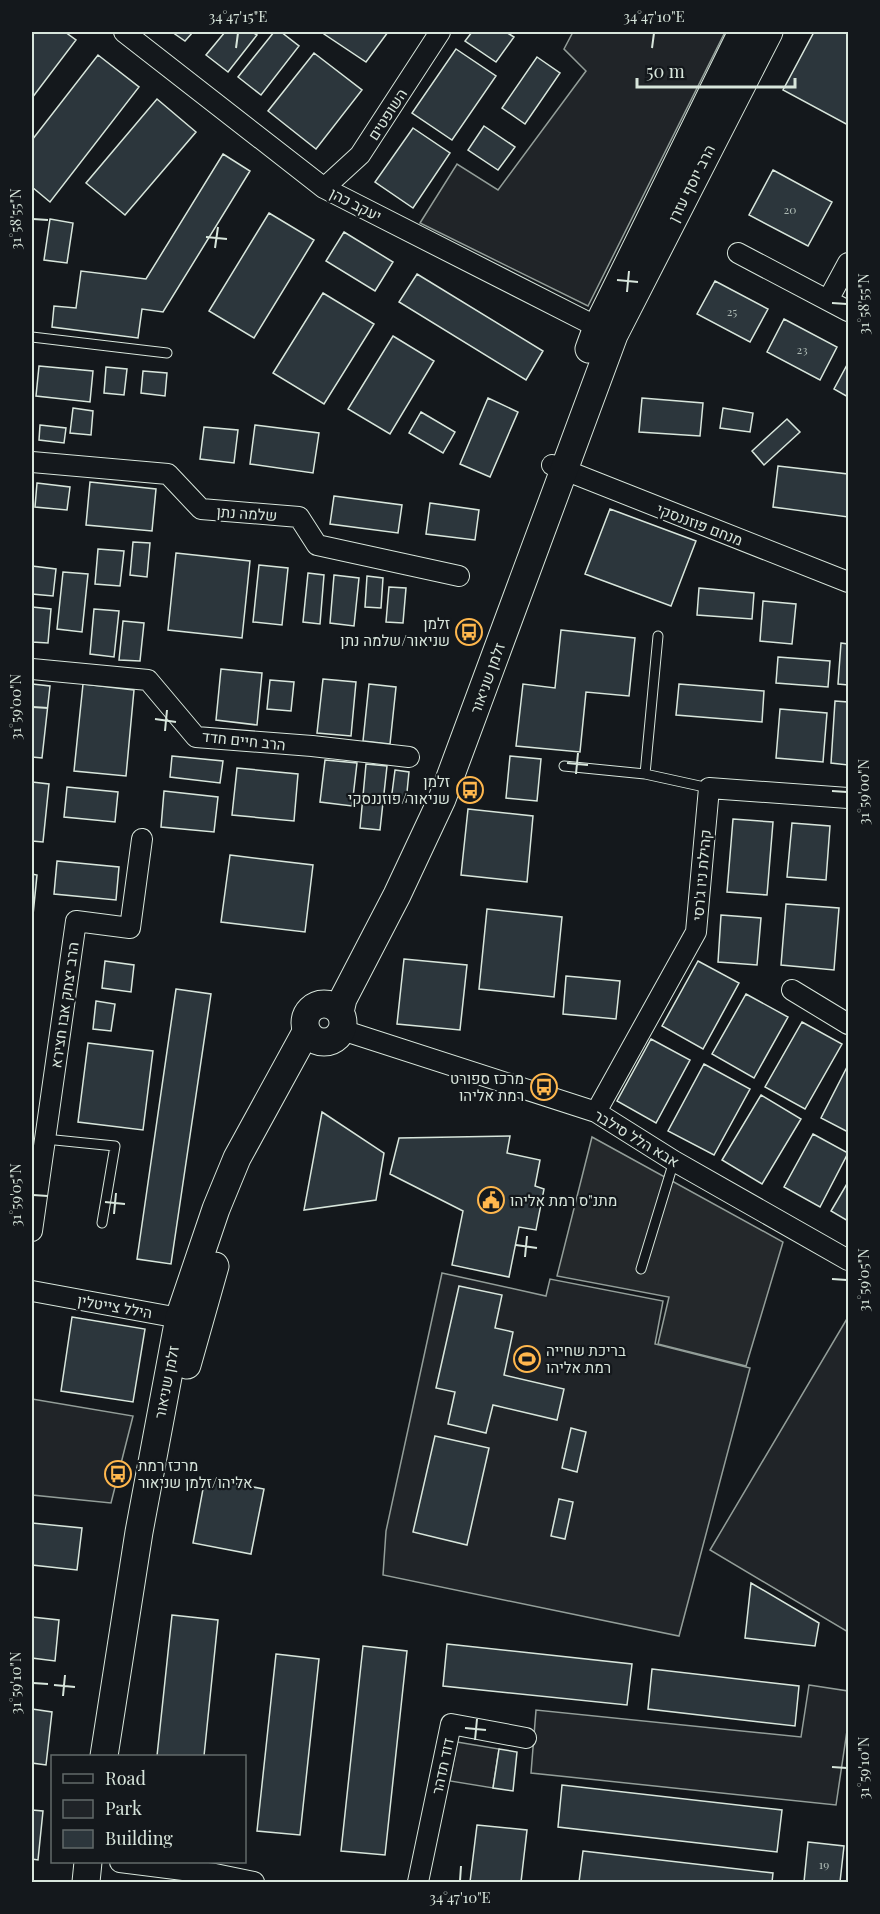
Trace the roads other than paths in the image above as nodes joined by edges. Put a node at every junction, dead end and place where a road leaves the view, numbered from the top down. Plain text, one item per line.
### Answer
1 (124, 32) edge
2 (440, 32) edge
3 (742, 32) edge
4 (769, 32) edge
5 (324, 188) junction
6 (738, 253) dead end
7 (849, 263) edge
8 (828, 300) junction
9 (849, 311) edge
10 (605, 331) junction
11 (32, 337) edge
12 (167, 353) dead end
13 (32, 462) edge
14 (558, 468) junction
15 (459, 576) dead end
16 (849, 582) edge
17 (658, 636) dead end
18 (32, 669) edge
19 (409, 757) dead end
20 (564, 766) dead end
21 (645, 774) junction
22 (709, 788) junction
23 (849, 798) edge
24 (142, 839) dead end
25 (792, 990) dead end
26 (327, 1024) junction
27 (849, 1024) edge
28 (596, 1112) junction
29 (45, 1138) junction
30 (674, 1161) junction
31 (102, 1223) dead end
32 (32, 1231) edge
33 (849, 1260) edge
34 (641, 1269) dead end
35 (32, 1291) edge
36 (188, 1321) junction
37 (526, 1738) dead end
38 (104, 1755) edge
39 (122, 1755) edge
40 (88, 1863) edge
41 (106, 1863) edge
42 (128, 1863) edge
43 (86, 1882) edge
44 (104, 1882) edge
45 (254, 1882) edge
46 (418, 1882) edge

1 - 5 street, יעקב כהן
2 - 5 street, השופטים
3 - 10 street, הרב יוסף עזרן
4 - 10 street, הרב יוסף עזרן
5 - 10 street, יעקב כהן
6 - 8 street
7 - 8 street
8 - 9 street
10 - 14 street, זלמן שניאור
11 - 12 lane
13 - 15 street, שלמה נתן
14 - 16 street, מנחם פוזננסקי
14 - 26 street, זלמן שניאור
17 - 21 lane
18 - 19 street, הרב חיים חדד
20 - 21 lane
21 - 22 lane
22 - 23 street
22 - 28 street, קהילת ניו ג'רסי
24 - 29 street, הרב יצחק אבו חצירא
25 - 27 street
26 - 28 street, אבא הלל סילבר
26 - 36 street, זלמן שניאור
28 - 30 street, אבא הלל סילבר
29 - 31 lane
29 - 32 street, הרב יצחק אבו חצירא
30 - 33 street, אבא הלל סילבר
30 - 34 lane
35 - 36 street, הילל צייטלין
36 - 38 street, זלמן שניאור
36 - 39 street, זלמן שניאור
37 - 46 street, דוד תדהר
40 - 43 street
41 - 44 street
42 - 45 street

